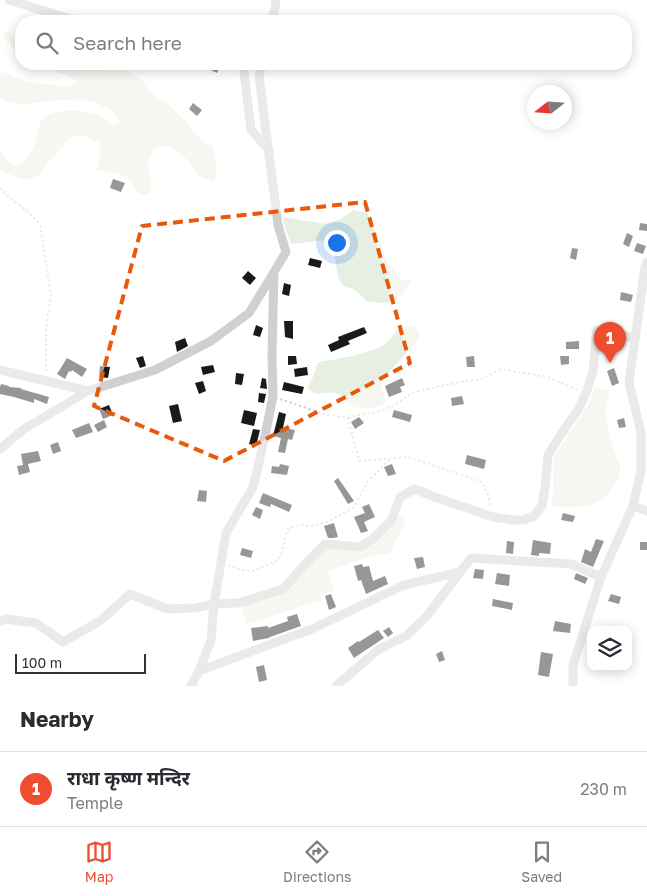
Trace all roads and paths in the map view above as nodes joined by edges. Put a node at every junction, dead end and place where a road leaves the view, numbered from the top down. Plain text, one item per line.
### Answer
1 (9, 0) edge
2 (275, 0) edge
3 (58, 15) edge
4 (273, 15) edge
5 (244, 70) edge
6 (260, 70) edge
7 (269, 150) junction
8 (0, 188) edge
9 (647, 262) edge
10 (274, 272) junction
11 (635, 338) junction
12 (0, 370) edge
13 (41, 380) junction
14 (88, 391) junction
15 (586, 393) junction
16 (273, 396) junction
17 (348, 418) junction
18 (0, 449) edge
19 (391, 458) junction
20 (633, 506) junction
21 (647, 511) edge
22 (493, 517) junction
23 (221, 563) junction
24 (460, 572) junction
25 (601, 577) junction
26 (214, 604) junction
27 (0, 621) edge
28 (199, 671) junction
29 (191, 686) edge
30 (336, 686) edge
31 (573, 686) edge

1 - 3 street
2 - 4 street
5 - 7 street
6 - 7 street
7 - 10 street
8 - 13 path
9 - 11 street
10 - 14 street
10 - 16 street
11 - 15 street
11 - 20 street
12 - 13 street
13 - 14 street
14 - 18 street
15 - 17 path
15 - 22 street
16 - 17 path
16 - 23 street
17 - 19 path
19 - 22 path
19 - 23 path
20 - 21 street
20 - 25 street
22 - 26 street
23 - 26 street
24 - 25 street
24 - 28 street
24 - 30 street
25 - 31 street
26 - 27 street
26 - 28 street
28 - 29 street

